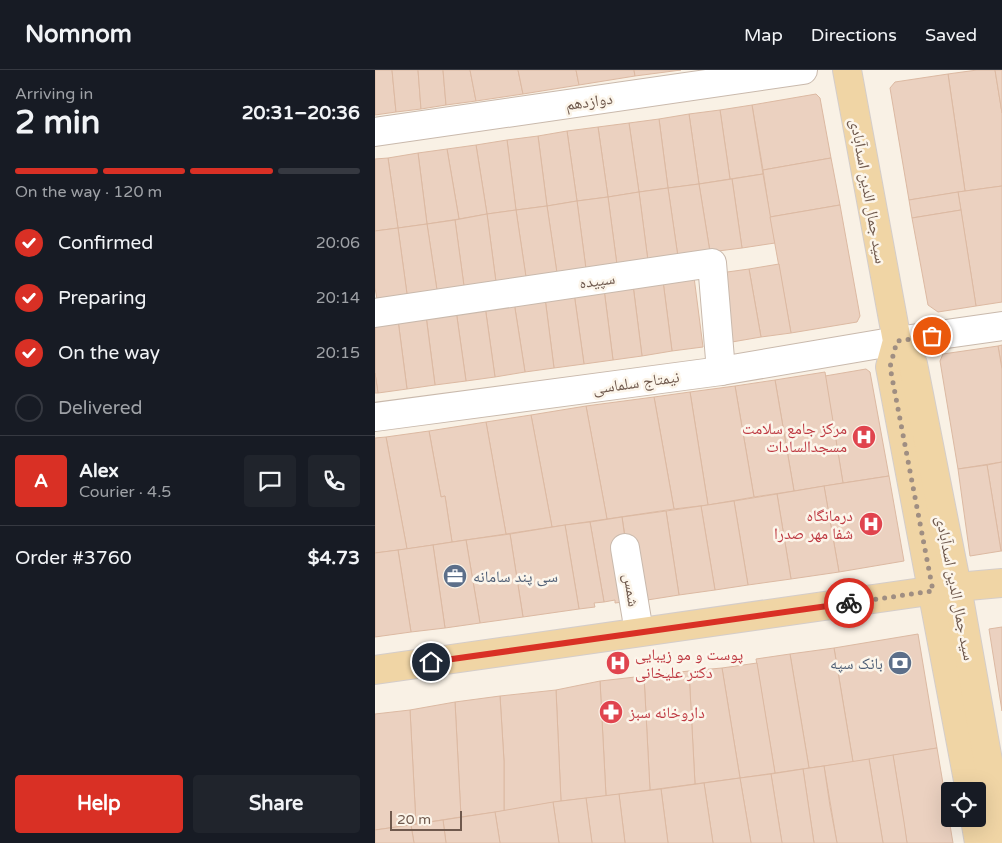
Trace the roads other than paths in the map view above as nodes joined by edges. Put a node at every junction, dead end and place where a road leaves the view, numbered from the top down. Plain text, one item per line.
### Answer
1 (803, 70) edge
2 (847, 70) edge
3 (375, 132) edge
4 (375, 313) edge
5 (1002, 326) edge
6 (897, 341) junction
7 (721, 371) junction
8 (375, 417) edge
9 (625, 548) dead end
10 (1002, 583) edge
11 (945, 589) junction
12 (639, 632) junction
13 (375, 670) edge
14 (968, 782) edge
15 (976, 827) edge
16 (1002, 839) edge
17 (979, 843) edge

1 - 3 street, دوازدهم
2 - 6 main road, سید جمال الدین اسدآبادی
4 - 7 street, سپیده
5 - 6 street, نیمتاج سلماسی
6 - 7 street, نیمتاج سلماسی
6 - 11 main road, سید جمال الدین اسدآبادی
7 - 8 street, نیمتاج سلماسی
9 - 12 street, شمس
10 - 11 main road
11 - 12 main road
11 - 14 main road, سید جمال الدین اسدآبادی
11 - 16 main road, سید جمال الدین اسدآبادی
12 - 13 main road
15 - 17 main road

